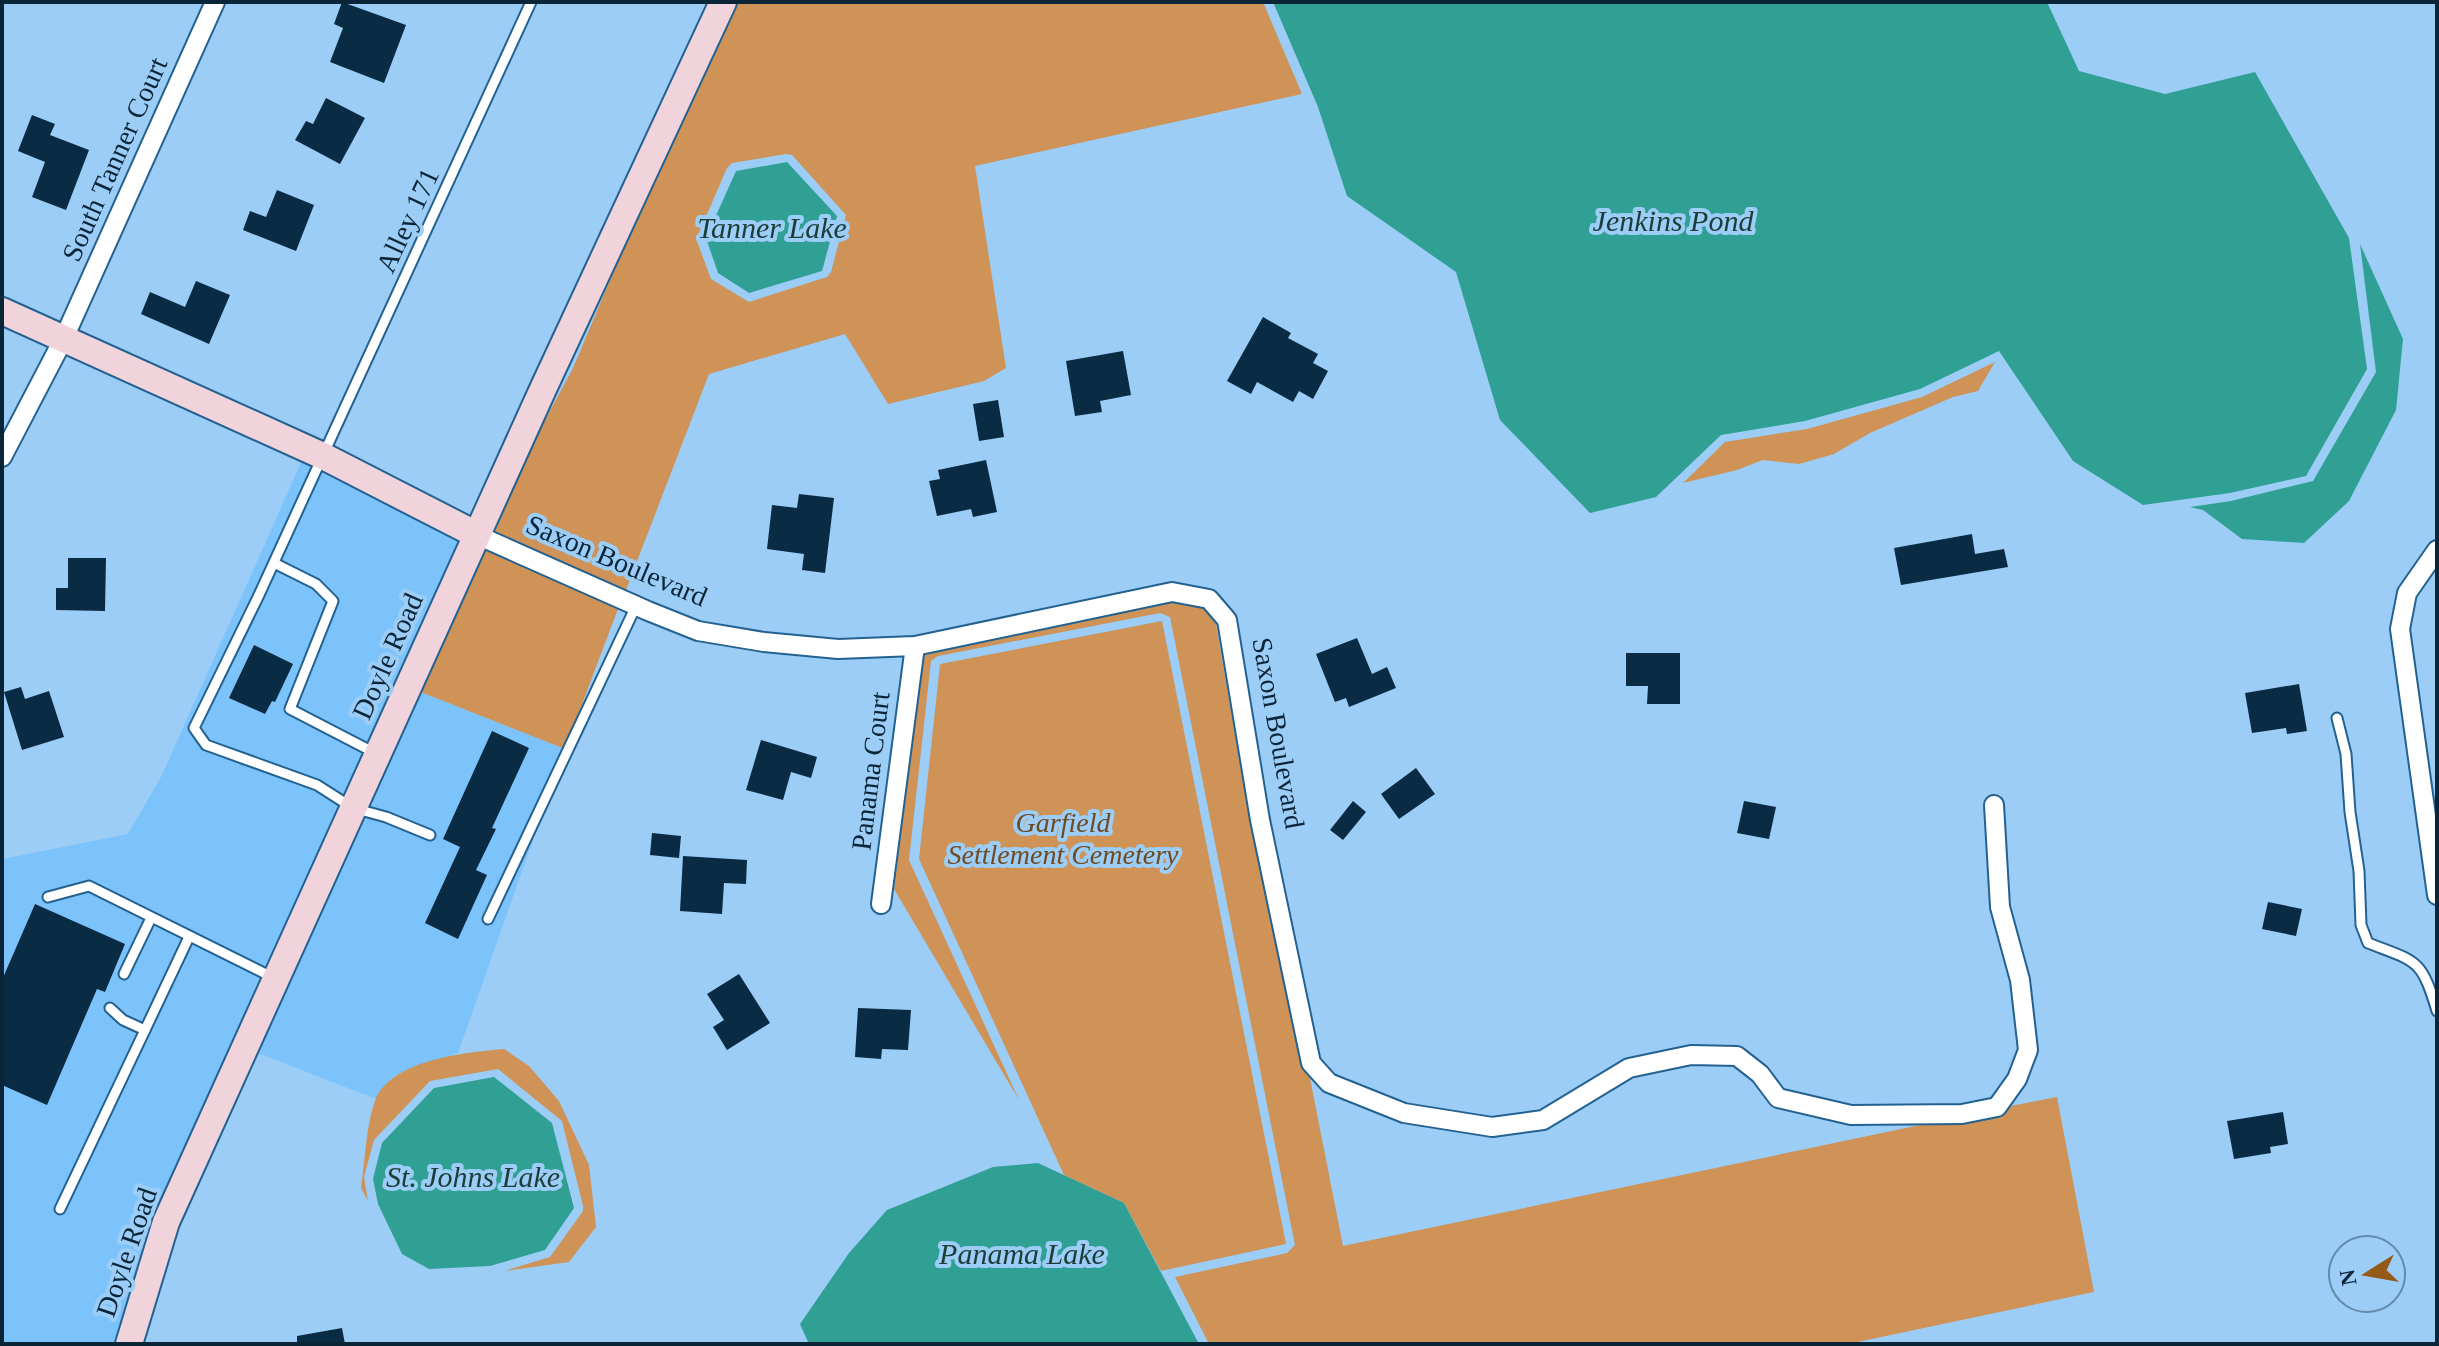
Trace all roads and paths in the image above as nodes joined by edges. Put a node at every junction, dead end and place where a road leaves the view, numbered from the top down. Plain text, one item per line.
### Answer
1 (215, 2) edge
2 (531, 2) edge
3 (723, 2) edge
4 (2, 311) edge
5 (64, 338) junction
6 (323, 456) junction
7 (2, 457) edge
8 (477, 535) junction
9 (2437, 550) edge
10 (274, 563) junction
11 (636, 606) junction
12 (915, 646) junction
13 (2337, 718) dead end
14 (378, 754) junction
15 (1994, 805) dead end
16 (353, 808) junction
17 (430, 835) dead end
18 (2437, 895) edge
19 (48, 897) dead end
20 (881, 904) dead end
21 (151, 918) junction
22 (488, 919) dead end
23 (189, 937) junction
24 (124, 974) dead end
25 (274, 978) junction
26 (110, 1008) dead end
27 (2437, 1011) edge
28 (145, 1030) junction
29 (60, 1209) dead end
30 (129, 1344) edge

1 - 5 street, South Tanner Court
2 - 6 lane, Alley 171
3 - 8 main road, Doyle Road
4 - 5 main road, Saxon Boulevard
5 - 6 main road, Saxon Boulevard
5 - 7 street, South Tanner Court
6 - 8 main road, Saxon Boulevard
6 - 10 lane, Alley 171
8 - 11 street, Saxon Boulevard
8 - 14 main road, Doyle Road
9 - 18 street
10 - 14 lane
10 - 16 lane, Alley 171
11 - 12 street, Saxon Boulevard
11 - 22 lane
12 - 15 street, Saxon Boulevard
12 - 20 street, Panama Court
13 - 27 lane
14 - 16 main road, Doyle Road
16 - 17 lane
16 - 25 main road, Doyle Road
19 - 21 lane
21 - 23 lane
21 - 24 lane
23 - 25 lane
23 - 28 lane
25 - 30 main road, Doyle Road
26 - 28 lane
28 - 29 lane

